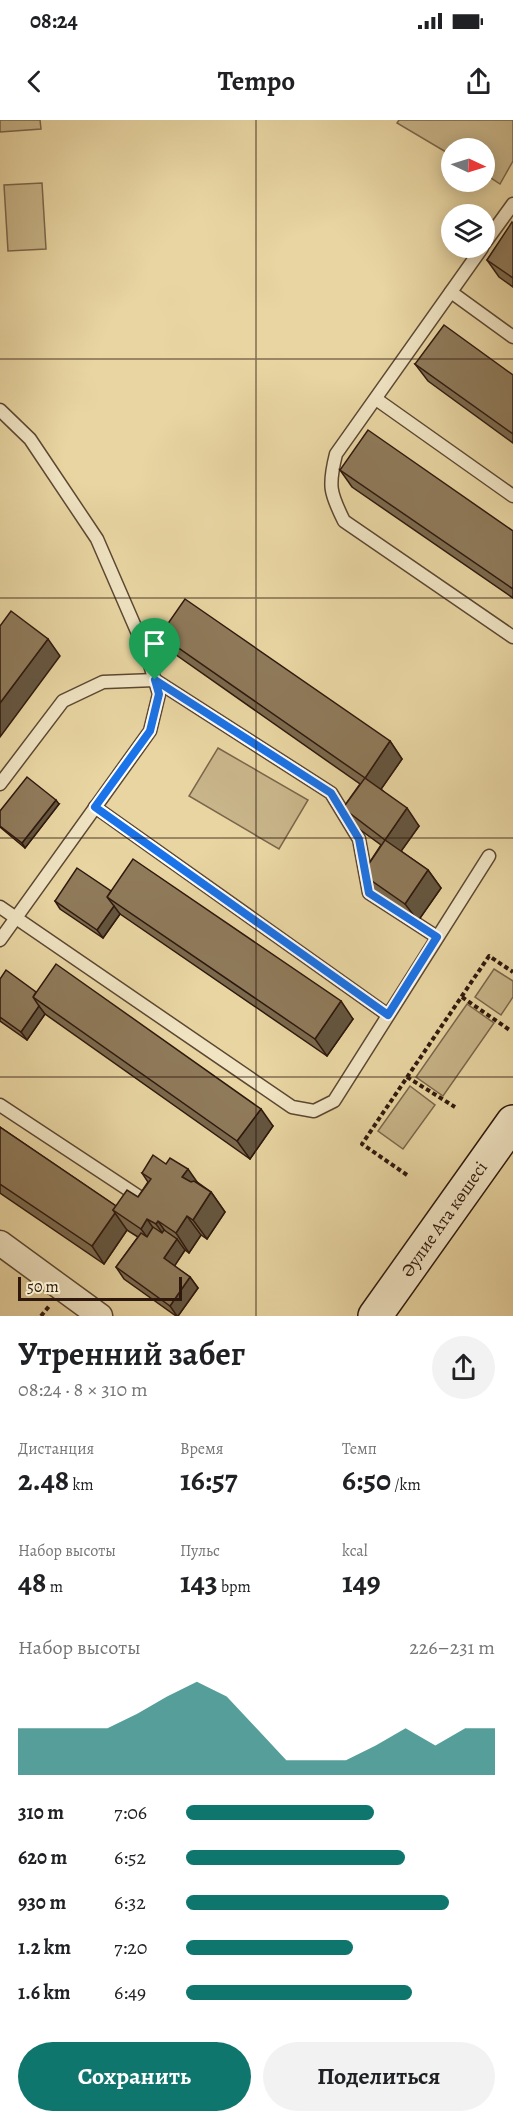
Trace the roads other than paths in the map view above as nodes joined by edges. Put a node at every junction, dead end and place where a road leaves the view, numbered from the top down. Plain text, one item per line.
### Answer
1 (513, 204) edge
2 (495, 229) edge
3 (475, 258) edge
4 (451, 292) junction
5 (513, 337) edge
6 (376, 399) junction
7 (0, 410) edge
8 (513, 496) edge
9 (513, 637) edge
10 (155, 680) junction
11 (0, 784) edge
12 (95, 807) junction
13 (489, 856) dead end
14 (0, 907) edge
15 (16, 917) junction
16 (437, 937) junction
17 (0, 939) edge
18 (388, 1015) junction
19 (0, 1105) edge
20 (513, 1122) edge
21 (144, 1200) edge
22 (0, 1243) edge
23 (100, 1316) edge
24 (375, 1316) edge

1 - 2 lane
3 - 4 lane
4 - 5 lane
4 - 6 lane
6 - 8 lane
6 - 9 lane
7 - 10 lane
10 - 11 lane
10 - 12 lane
10 - 16 lane
12 - 15 lane
12 - 18 lane
13 - 16 lane
14 - 15 lane
15 - 17 lane
15 - 18 lane
16 - 18 lane
19 - 21 lane
20 - 24 main road, Әулие Ата көшесі
22 - 23 street

